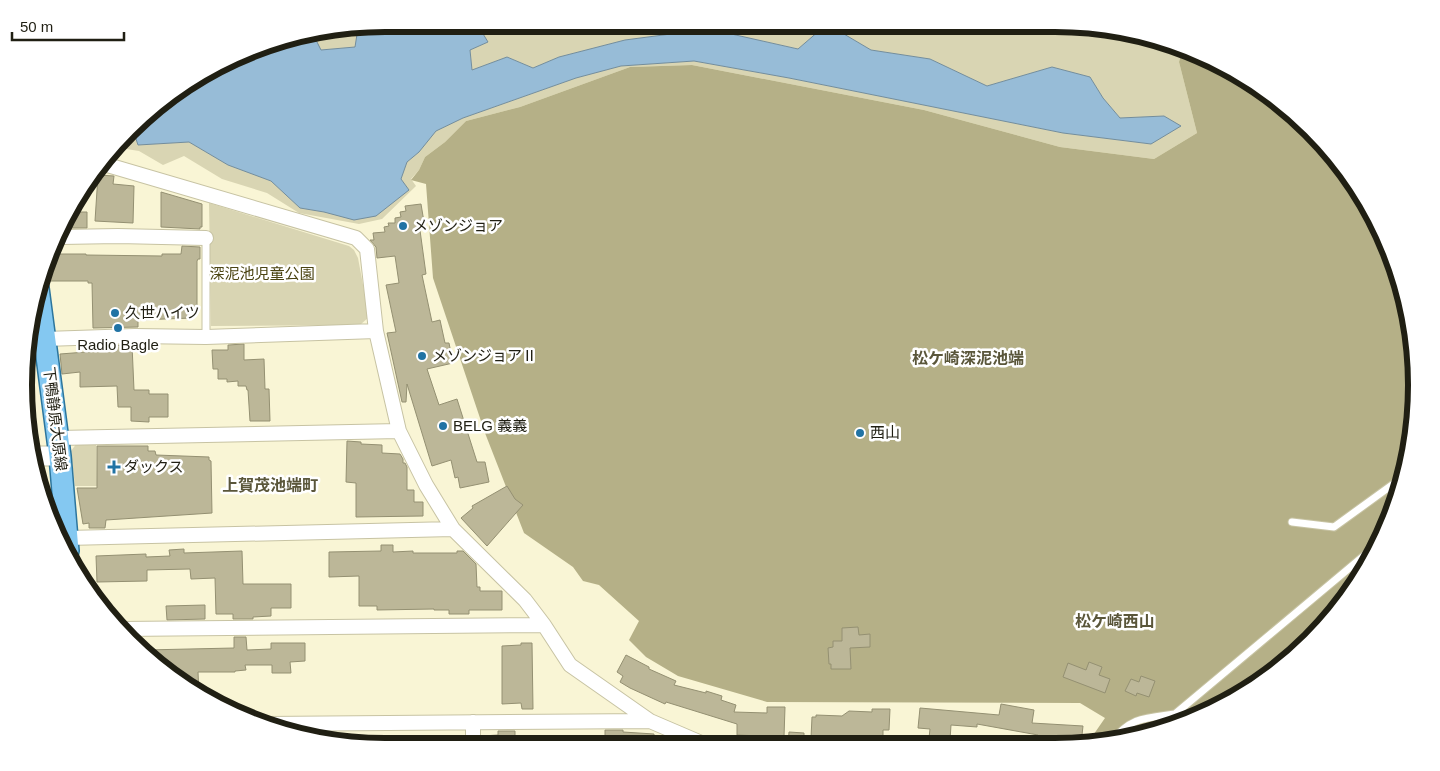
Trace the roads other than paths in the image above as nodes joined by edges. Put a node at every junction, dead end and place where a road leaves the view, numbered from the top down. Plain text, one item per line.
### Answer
1 (109, 166) edge
2 (65, 237) edge
3 (206, 238) joint
4 (39, 316) edge
5 (40, 331) edge
6 (376, 331) junction
7 (206, 337) junction
8 (399, 431) junction
9 (59, 447) junction
10 (39, 455) edge
11 (1393, 484) edge
12 (1292, 522) dead end
13 (453, 529) junction
14 (64, 532) edge
15 (69, 542) edge
16 (1363, 556) edge
17 (544, 624) junction
18 (130, 629) edge
19 (650, 720) junction
20 (472, 722) junction
21 (286, 724) edge
22 (1118, 733) edge
23 (473, 738) edge
24 (690, 738) edge

1 - 6 street
2 - 3 street
3 - 7 lane
4 - 5 main road, 下鴨静原大原線
5 - 7 street
5 - 9 main road, 下鴨静原大原線
6 - 7 street
6 - 8 street
8 - 9 street
8 - 13 street
9 - 10 street
9 - 14 main road, 下鴨静原大原線
11 - 12 lane
13 - 15 street
13 - 17 street
16 - 22 lane
17 - 18 street
17 - 19 street
19 - 20 street
19 - 24 street
20 - 21 street
20 - 23 street

